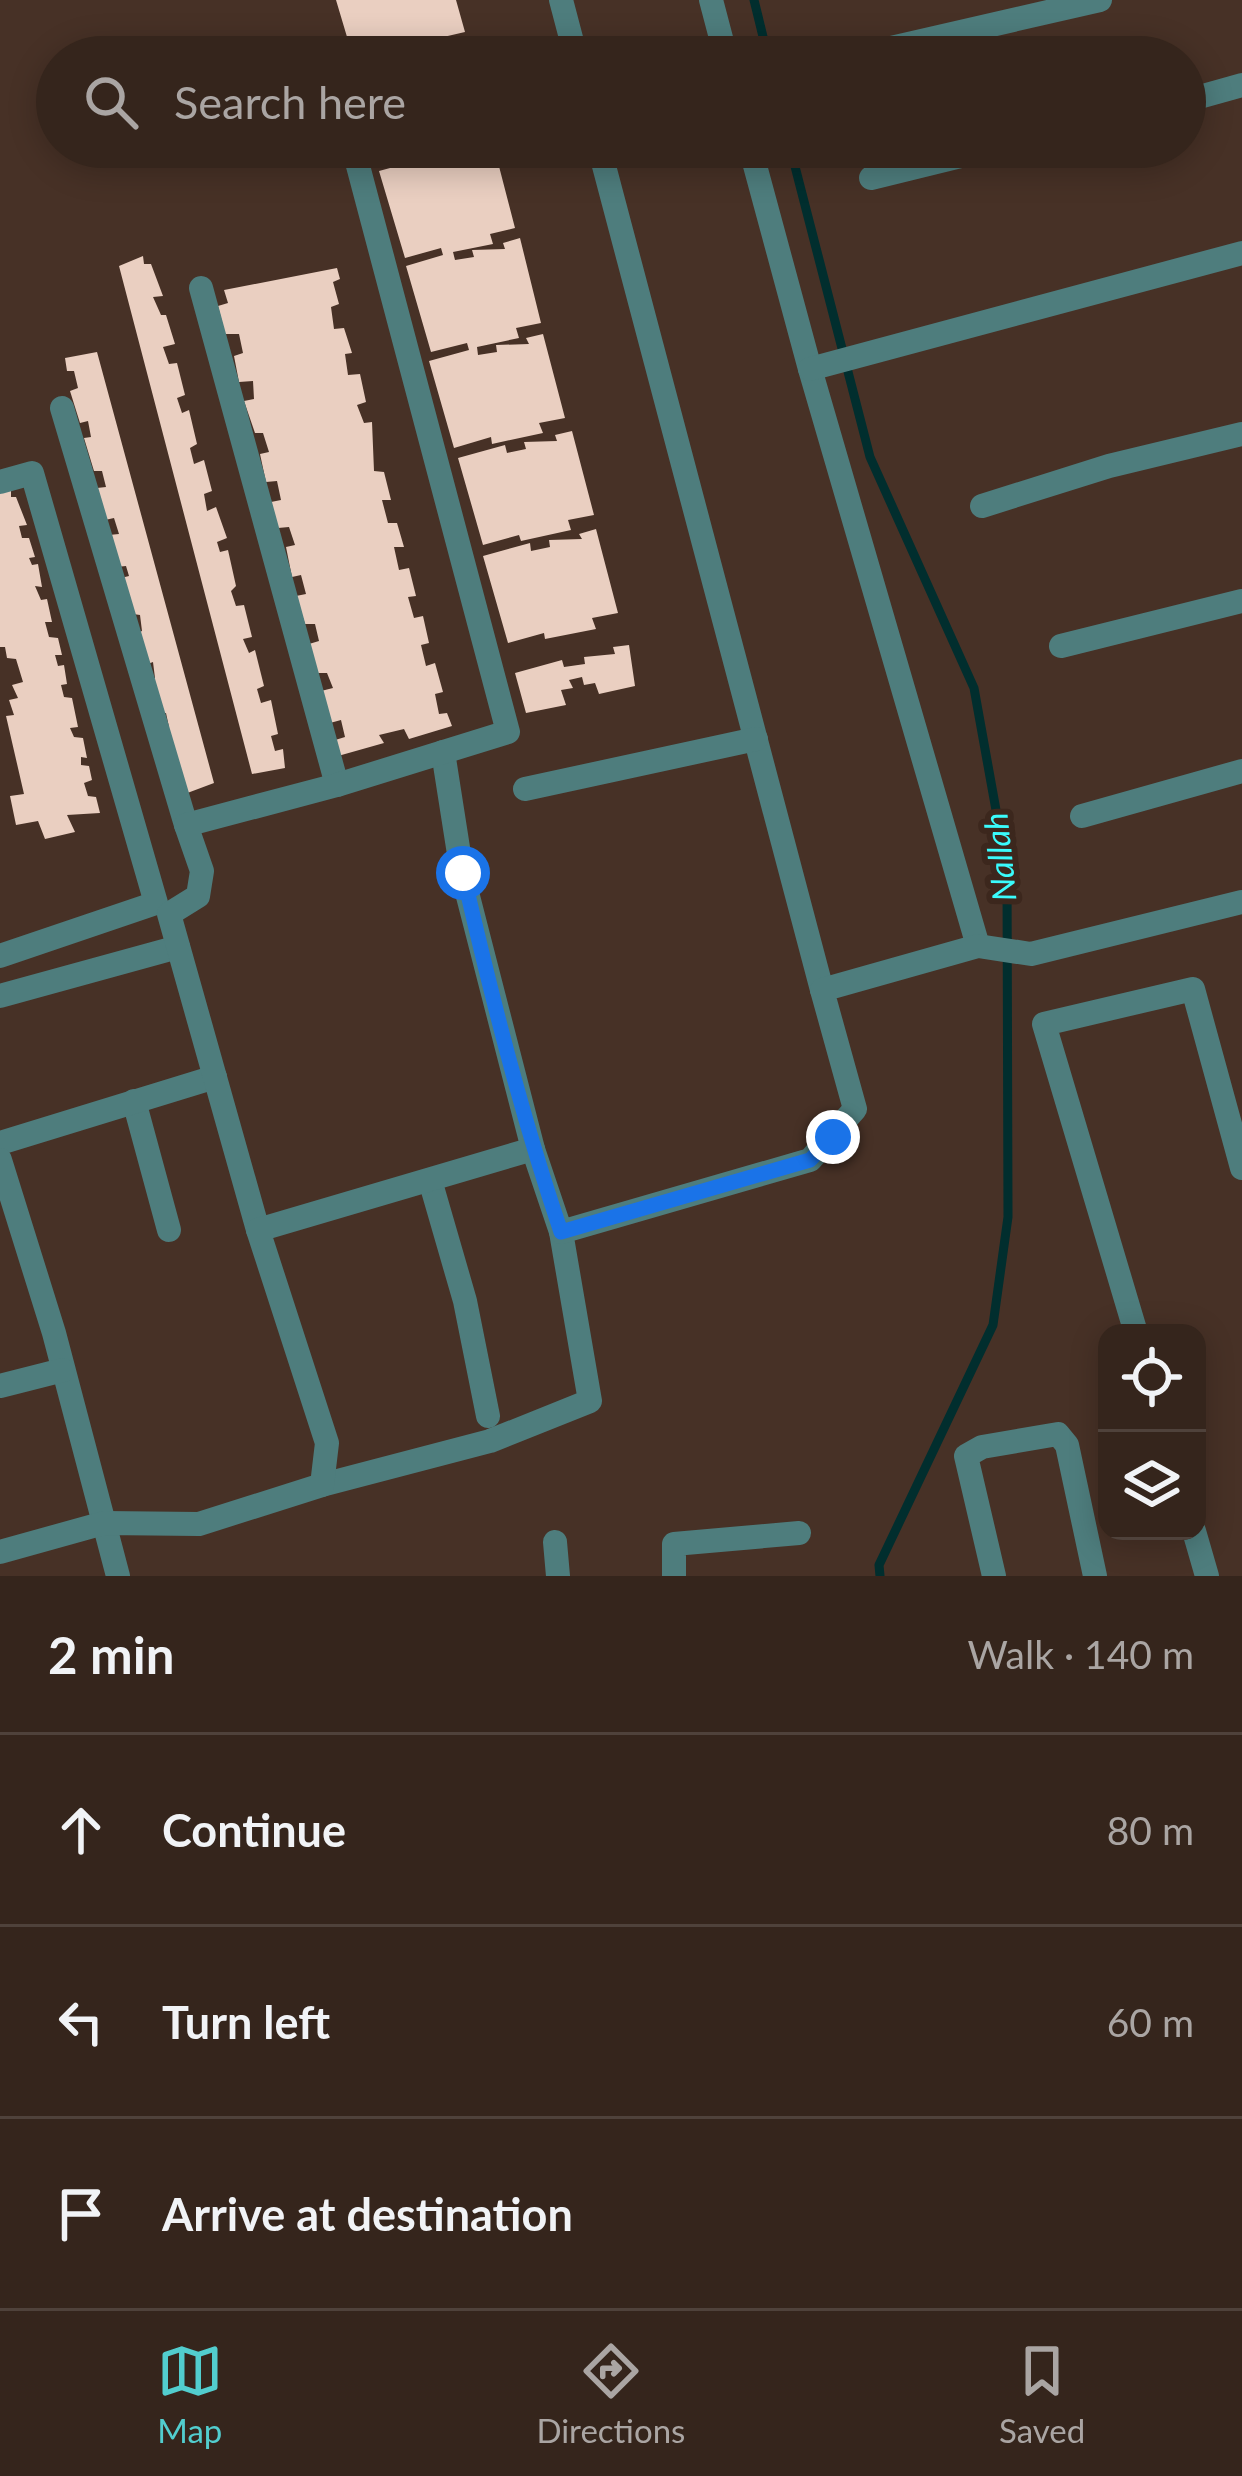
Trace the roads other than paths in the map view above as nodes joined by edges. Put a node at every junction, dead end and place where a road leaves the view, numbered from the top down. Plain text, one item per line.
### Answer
1 (561, 0) edge
2 (711, 0) edge
3 (1100, 0) edge
4 (570, 36) edge
5 (720, 36) edge
6 (943, 36) edge
7 (1242, 85) edge
8 (1206, 95) edge
9 (359, 168) edge
10 (605, 168) edge
11 (756, 168) edge
12 (912, 168) edge
13 (872, 178) dead end
14 (1242, 253) edge
15 (200, 288) dead end
16 (810, 369) junction
17 (62, 408) dead end
18 (1242, 434) edge
19 (0, 482) edge
20 (982, 506) dead end
21 (1242, 601) edge
22 (1061, 646) dead end
23 (755, 739) junction
24 (443, 752) junction
25 (1242, 771) edge
26 (337, 785) junction
27 (525, 788) dead end
28 (1082, 816) dead end
29 (186, 825) junction
30 (1242, 902) edge
31 (178, 946) junction
32 (978, 946) junction
33 (0, 956) edge
34 (821, 990) junction
35 (0, 996) edge
36 (214, 1076) junction
37 (134, 1102) junction
38 (0, 1143) edge
39 (533, 1149) junction
40 (0, 1160) edge
41 (1242, 1168) edge
42 (430, 1180) junction
43 (6, 1203) edge
44 (169, 1230) dead end
45 (258, 1230) junction
46 (561, 1232) junction
47 (1133, 1324) edge
48 (63, 1370) junction
49 (0, 1386) edge
50 (488, 1416) dead end
51 (322, 1484) junction
52 (104, 1523) junction
53 (800, 1533) dead end
54 (1197, 1540) edge
55 (555, 1542) dead end
56 (0, 1552) edge
57 (118, 1576) edge
58 (558, 1576) edge
59 (674, 1576) edge
60 (994, 1576) edge
61 (1095, 1576) edge
62 (1207, 1576) edge

1 - 4 street
2 - 5 street
3 - 6 street
7 - 8 street
9 - 24 street
10 - 23 street
11 - 16 street
12 - 13 street
14 - 16 street
15 - 26 street
16 - 32 street
17 - 29 street
18 - 20 street
19 - 33 street
21 - 22 street
23 - 27 street
23 - 34 street
24 - 26 street
24 - 39 street
25 - 28 street
26 - 29 street
29 - 31 street
30 - 32 street
31 - 35 street
31 - 36 street
32 - 34 street
34 - 46 street
36 - 37 street
36 - 45 street
37 - 38 street
37 - 44 street
39 - 42 street
39 - 46 street
40 - 43 street
41 - 47 street
42 - 45 street
42 - 50 street
43 - 48 street
45 - 51 street
46 - 51 street
48 - 49 street
48 - 52 street
51 - 52 street
52 - 56 street
52 - 57 street
53 - 59 street
54 - 62 street
55 - 58 street
60 - 61 street

